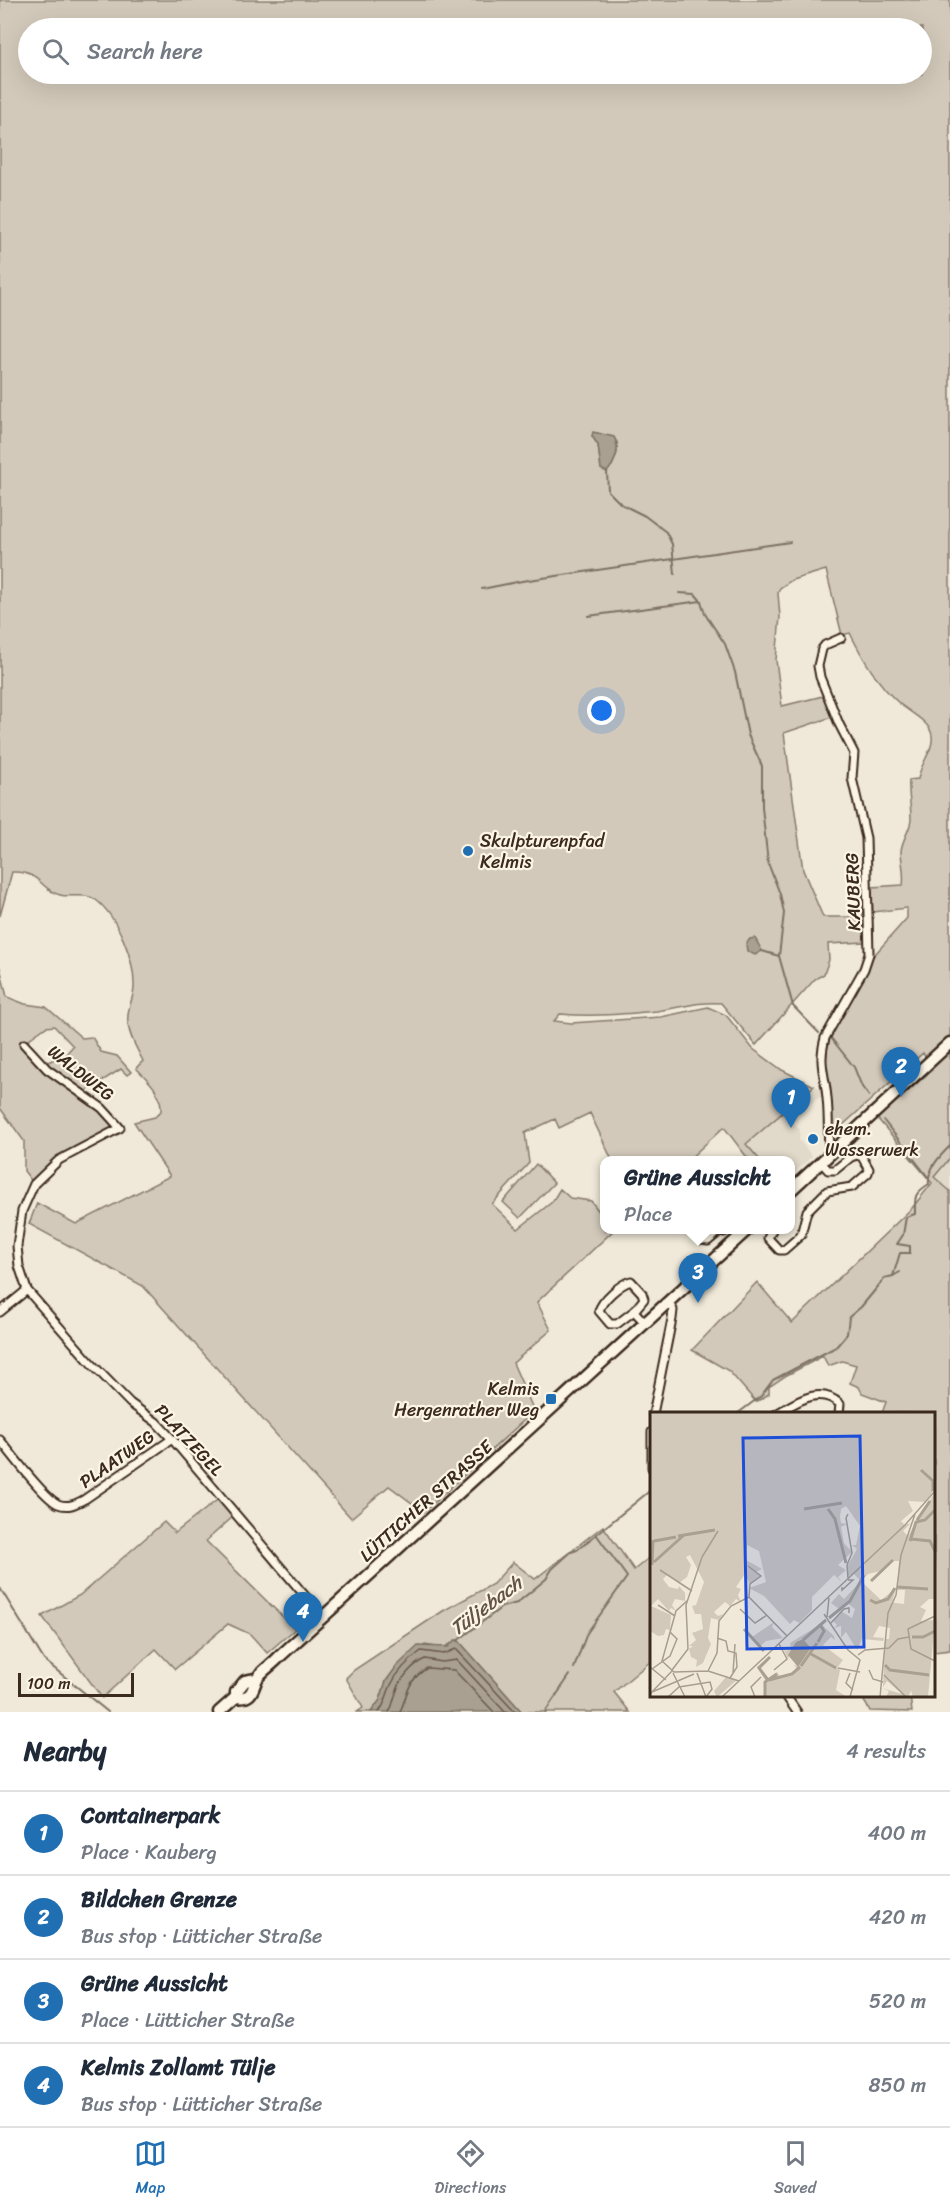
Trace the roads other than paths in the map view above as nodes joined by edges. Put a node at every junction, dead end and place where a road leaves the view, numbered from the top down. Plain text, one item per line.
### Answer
1 (841, 638) dead end
2 (950, 1043) edge
3 (24, 1044) dead end
4 (825, 1158) junction
5 (795, 1186) edge
6 (693, 1234) edge
7 (716, 1234) edge
8 (726, 1234) edge
9 (742, 1234) edge
10 (769, 1234) edge
11 (733, 1242) junction
12 (27, 1290) junction
13 (668, 1301) junction
14 (634, 1311) junction
15 (0, 1312) edge
16 (645, 1323) junction
17 (653, 1412) edge
18 (778, 1412) edge
19 (839, 1412) edge
20 (172, 1439) junction
21 (0, 1440) edge
22 (323, 1617) junction
23 (787, 1697) edge
24 (219, 1712) edge
25 (797, 1712) edge

1 - 4 street, KAUBERG
2 - 4 main road
3 - 12 street, WALDWEG
4 - 5 main road
4 - 10 street
6 - 7 street
8 - 11 street
9 - 11 main road, LÜTTICHER STRASSE
11 - 13 main road, LÜTTICHER STRASSE
12 - 15 street
12 - 20 street, PLATZEGEL
13 - 16 main road, LÜTTICHER STRASSE
13 - 17 street
14 - 14 street
14 - 16 street
16 - 22 main road, LÜTTICHER STRASSE
18 - 19 street
20 - 21 street, PLAATWEG
20 - 22 street, PLATZEGEL
22 - 24 main road, LÜTTICHER STRASSE
23 - 25 street

